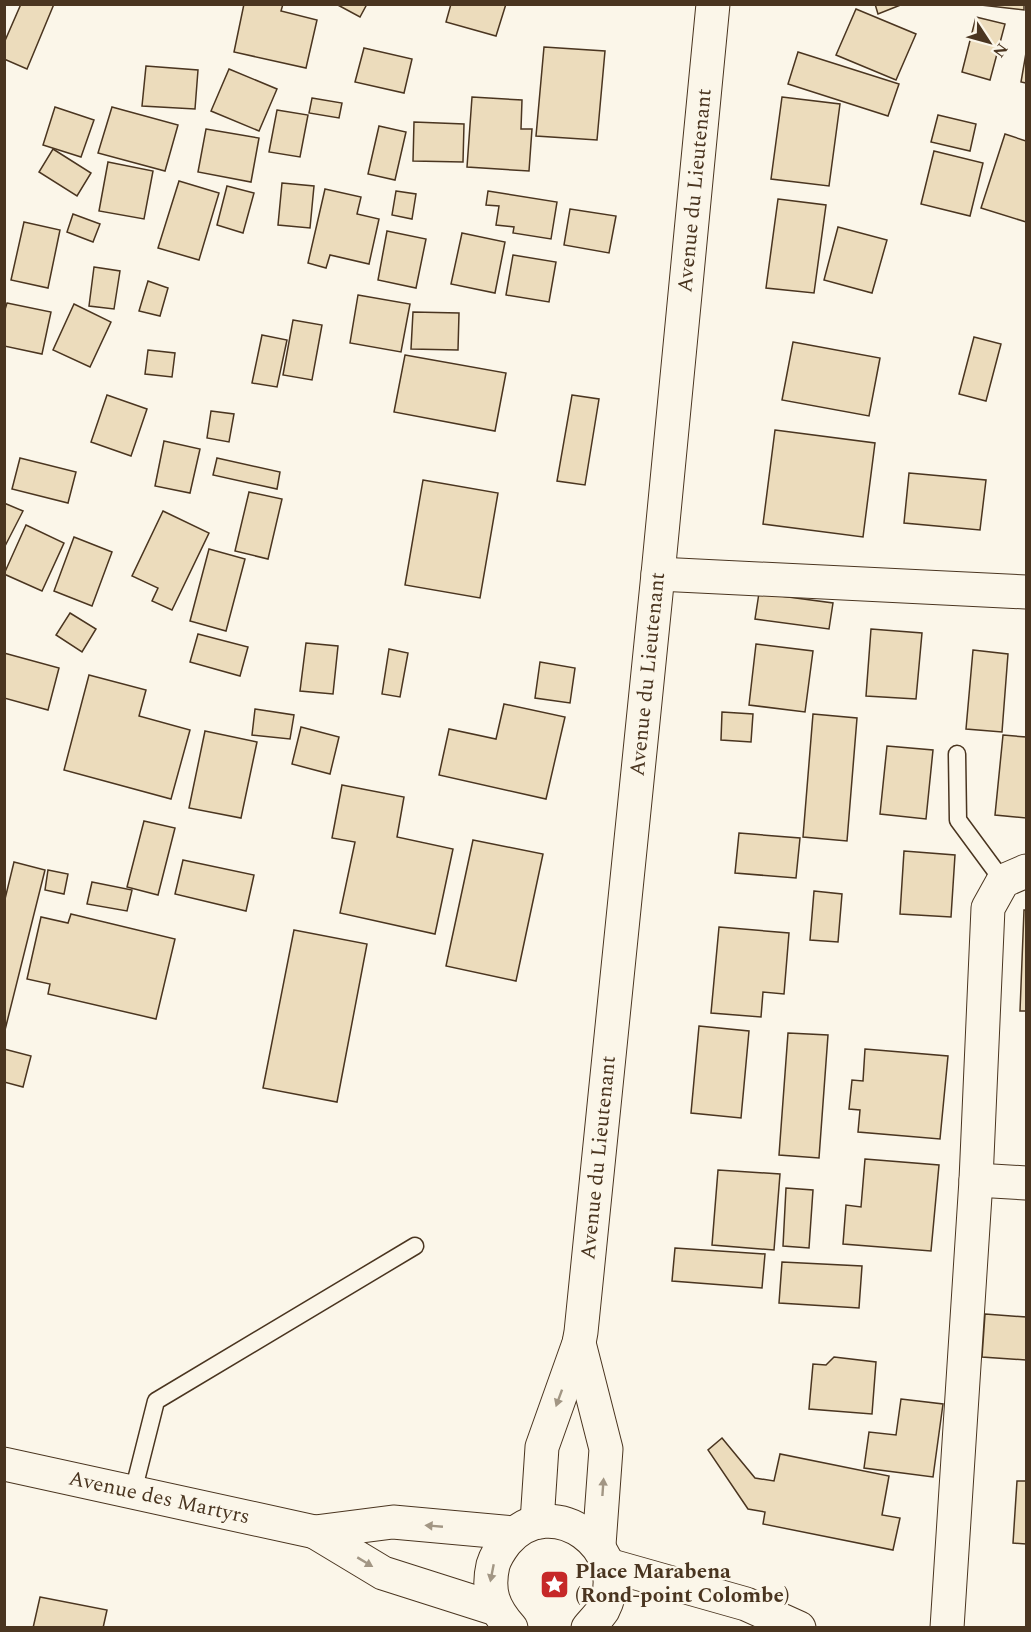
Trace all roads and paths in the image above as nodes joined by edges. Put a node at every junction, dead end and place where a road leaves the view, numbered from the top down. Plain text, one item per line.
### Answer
1 (713, 4) edge
2 (658, 574) junction
3 (1026, 592) edge
4 (957, 754) dead end
5 (1015, 876) edge
6 (976, 1180) junction
7 (1026, 1183) edge
8 (415, 1246) dead end
9 (579, 1343) junction
10 (4, 1464) edge
11 (133, 1492) junction
12 (525, 1528) junction
13 (315, 1532) junction
14 (603, 1555) junction
15 (507, 1623) edge
16 (588, 1628) edge
17 (799, 1628) edge
18 (947, 1628) edge

1 - 2 main road, Avenue du Lieutenant
2 - 3 main road
2 - 9 main road, Avenue du Lieutenant
4 - 5 lane
5 - 6 main road
6 - 7 main road
6 - 18 main road
8 - 11 lane
9 -> 12 main road, Avenue du Lieutenant
14 -> 9 main road, Avenue du Lieutenant
10 - 11 main road, Avenue des Martyrs
11 - 13 main road, Avenue des Martyrs
12 -> 13 main road, Avenue des Martyrs
12 - 14 main road, Avenue des Martyrs
12 -> 15 main road
13 -> 15 main road, Avenue des Martyrs
14 - 16 main road, Avenue du Lieutenant
14 - 17 main road

